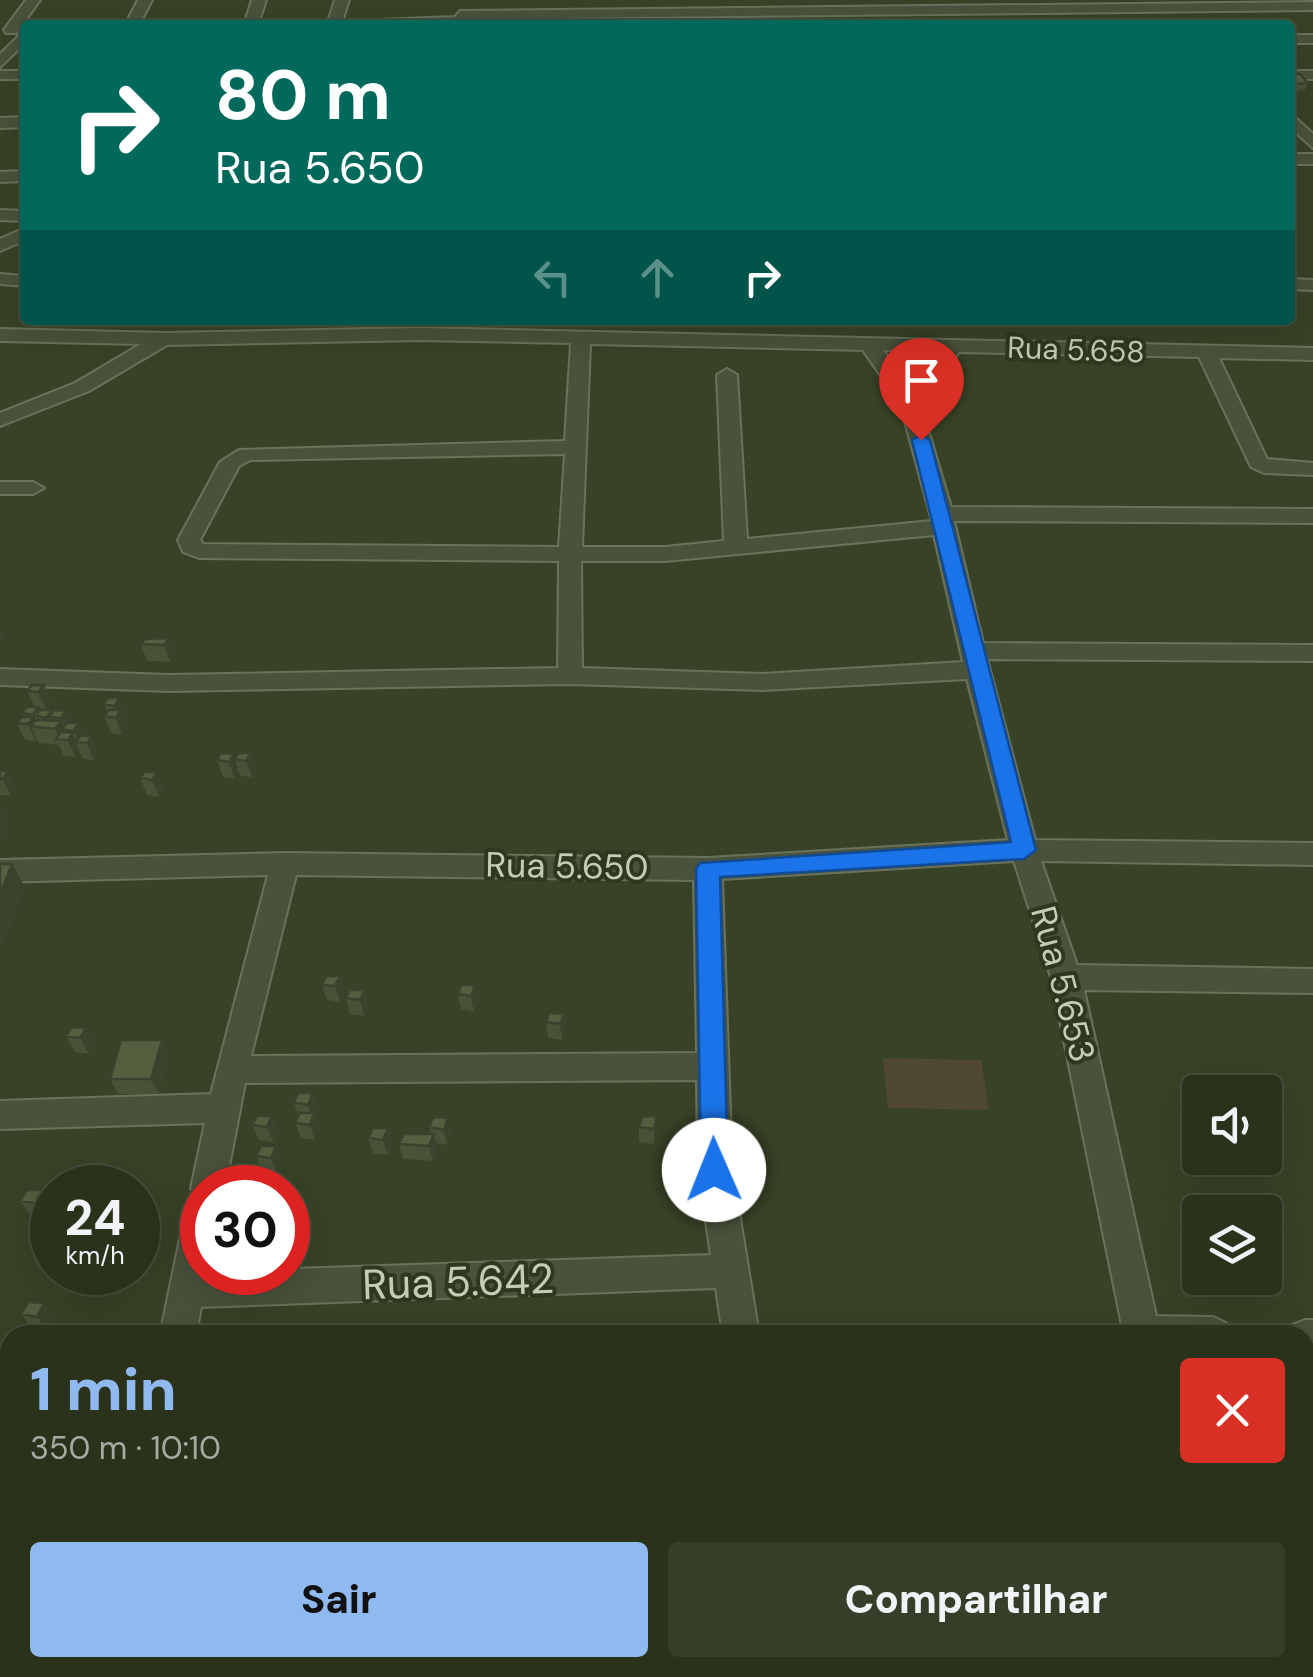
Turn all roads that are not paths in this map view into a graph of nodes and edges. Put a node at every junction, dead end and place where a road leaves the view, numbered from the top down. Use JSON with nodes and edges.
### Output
{"nodes":[{"id":1,"x":1204,"y":4,"type":"edge"},
{"id":2,"x":1313,"y":6,"type":"edge"},
{"id":3,"x":891,"y":12,"type":"edge"},
{"id":4,"x":461,"y":15,"type":"edge"},
{"id":5,"x":406,"y":20,"type":"edge"},
{"id":6,"x":15,"y":31,"type":"edge"},
{"id":7,"x":0,"y":63,"type":"edge"},
{"id":8,"x":1295,"y":122,"type":"edge"},
{"id":9,"x":1313,"y":143,"type":"edge"},
{"id":10,"x":1013,"y":326,"type":"dead end"},
{"id":11,"x":422,"y":327,"type":"edge"},
{"id":12,"x":97,"y":328,"type":"edge"},
{"id":13,"x":292,"y":328,"type":"edge"},
{"id":14,"x":0,"y":334,"type":"edge"},
{"id":15,"x":581,"y":338,"type":"junction"},
{"id":16,"x":164,"y":339,"type":"junction"},
{"id":17,"x":867,"y":341,"type":"junction"},
{"id":18,"x":954,"y":346,"type":"junction"},
{"id":19,"x":1020,"y":348,"type":"junction"},
{"id":20,"x":1207,"y":353,"type":"junction"},
{"id":21,"x":1313,"y":354,"type":"edge"},
{"id":22,"x":727,"y":375,"type":"dead end"},
{"id":23,"x":910,"y":403,"type":"junction"},
{"id":24,"x":0,"y":420,"type":"edge"},
{"id":25,"x":576,"y":447,"type":"junction"},
{"id":26,"x":1313,"y":469,"type":"edge"},
{"id":27,"x":0,"y":488,"type":"edge"},
{"id":28,"x":33,"y":488,"type":"dead end"},
{"id":29,"x":1313,"y":516,"type":"edge"},
{"id":30,"x":943,"y":521,"type":"junction"},
{"id":31,"x":736,"y":548,"type":"junction"},
{"id":32,"x":570,"y":552,"type":"junction"},
{"id":33,"x":1313,"y":653,"type":"edge"},
{"id":34,"x":976,"y":661,"type":"junction"},
{"id":35,"x":0,"y":676,"type":"edge"},
{"id":36,"x":570,"y":676,"type":"junction"},
{"id":37,"x":1024,"y":850,"type":"junction"},
{"id":38,"x":1313,"y":854,"type":"edge"},
{"id":39,"x":285,"y":864,"type":"junction"},
{"id":40,"x":708,"y":869,"type":"junction"},
{"id":41,"x":0,"y":870,"type":"edge"},
{"id":42,"x":1066,"y":976,"type":"junction"},
{"id":43,"x":1313,"y":981,"type":"edge"},
{"id":44,"x":713,"y":1066,"type":"junction"},
{"id":45,"x":232,"y":1070,"type":"junction"},
{"id":46,"x":224,"y":1108,"type":"junction"},
{"id":47,"x":0,"y":1115,"type":"edge"},
{"id":48,"x":213,"y":1165,"type":"edge"},
{"id":49,"x":730,"y":1271,"type":"junction"},
{"id":50,"x":310,"y":1286,"type":"edge"},
{"id":51,"x":186,"y":1295,"type":"edge"},
{"id":52,"x":180,"y":1325,"type":"edge"},
{"id":53,"x":739,"y":1325,"type":"edge"},
{"id":54,"x":1140,"y":1325,"type":"edge"}],
"edges":[{"from":1,"to":2,"type":"street"},
{"from":1,"to":3,"type":"street"},
{"from":3,"to":4,"type":"street"},
{"from":4,"to":5,"type":"street"},
{"from":6,"to":7,"type":"street"},
{"from":8,"to":9,"type":"street"},
{"from":10,"to":19,"type":"street"},
{"from":11,"to":13,"type":"street","name":"Rua 5.658"},
{"from":11,"to":15,"type":"street","name":"Rua 5.658"},
{"from":12,"to":14,"type":"street","name":"Rua 5.658"},
{"from":12,"to":16,"type":"street","name":"Rua 5.658"},
{"from":13,"to":16,"type":"street","name":"Rua 5.658"},
{"from":15,"to":17,"type":"street","name":"Rua 5.658"},
{"from":15,"to":25,"type":"street"},
{"from":16,"to":24,"type":"street"},
{"from":17,"to":18,"type":"street","name":"Rua 5.658"},
{"from":17,"to":23,"type":"street","name":"Rua 5.653"},
{"from":18,"to":19,"type":"street","name":"Rua 5.658"},
{"from":18,"to":23,"type":"street"},
{"from":19,"to":20,"type":"street","name":"Rua 5.658"},
{"from":20,"to":21,"type":"street","name":"Rua 5.658"},
{"from":20,"to":26,"type":"street"},
{"from":22,"to":31,"type":"street"},
{"from":23,"to":30,"type":"street","name":"Rua 5.653"},
{"from":25,"to":32,"type":"street"},
{"from":25,"to":32,"type":"street"},
{"from":27,"to":28,"type":"street"},
{"from":29,"to":30,"type":"street"},
{"from":30,"to":31,"type":"street"},
{"from":30,"to":34,"type":"street","name":"Rua 5.653"},
{"from":31,"to":32,"type":"street"},
{"from":32,"to":36,"type":"street"},
{"from":33,"to":34,"type":"street"},
{"from":34,"to":36,"type":"street"},
{"from":34,"to":37,"type":"street","name":"Rua 5.653"},
{"from":35,"to":36,"type":"street"},
{"from":37,"to":38,"type":"street","name":"Rua 5.650"},
{"from":37,"to":40,"type":"street","name":"Rua 5.650"},
{"from":37,"to":42,"type":"street","name":"Rua 5.653"},
{"from":39,"to":40,"type":"street","name":"Rua 5.650"},
{"from":39,"to":41,"type":"street","name":"Rua 5.650"},
{"from":39,"to":45,"type":"street"},
{"from":40,"to":44,"type":"street"},
{"from":42,"to":43,"type":"street"},
{"from":42,"to":54,"type":"street","name":"Rua 5.653"},
{"from":44,"to":45,"type":"street"},
{"from":44,"to":49,"type":"street"},
{"from":45,"to":46,"type":"street"},
{"from":46,"to":47,"type":"street"},
{"from":46,"to":48,"type":"street"},
{"from":49,"to":50,"type":"street","name":"Rua 5.642"},
{"from":49,"to":53,"type":"street"},
{"from":51,"to":52,"type":"street"}]}
